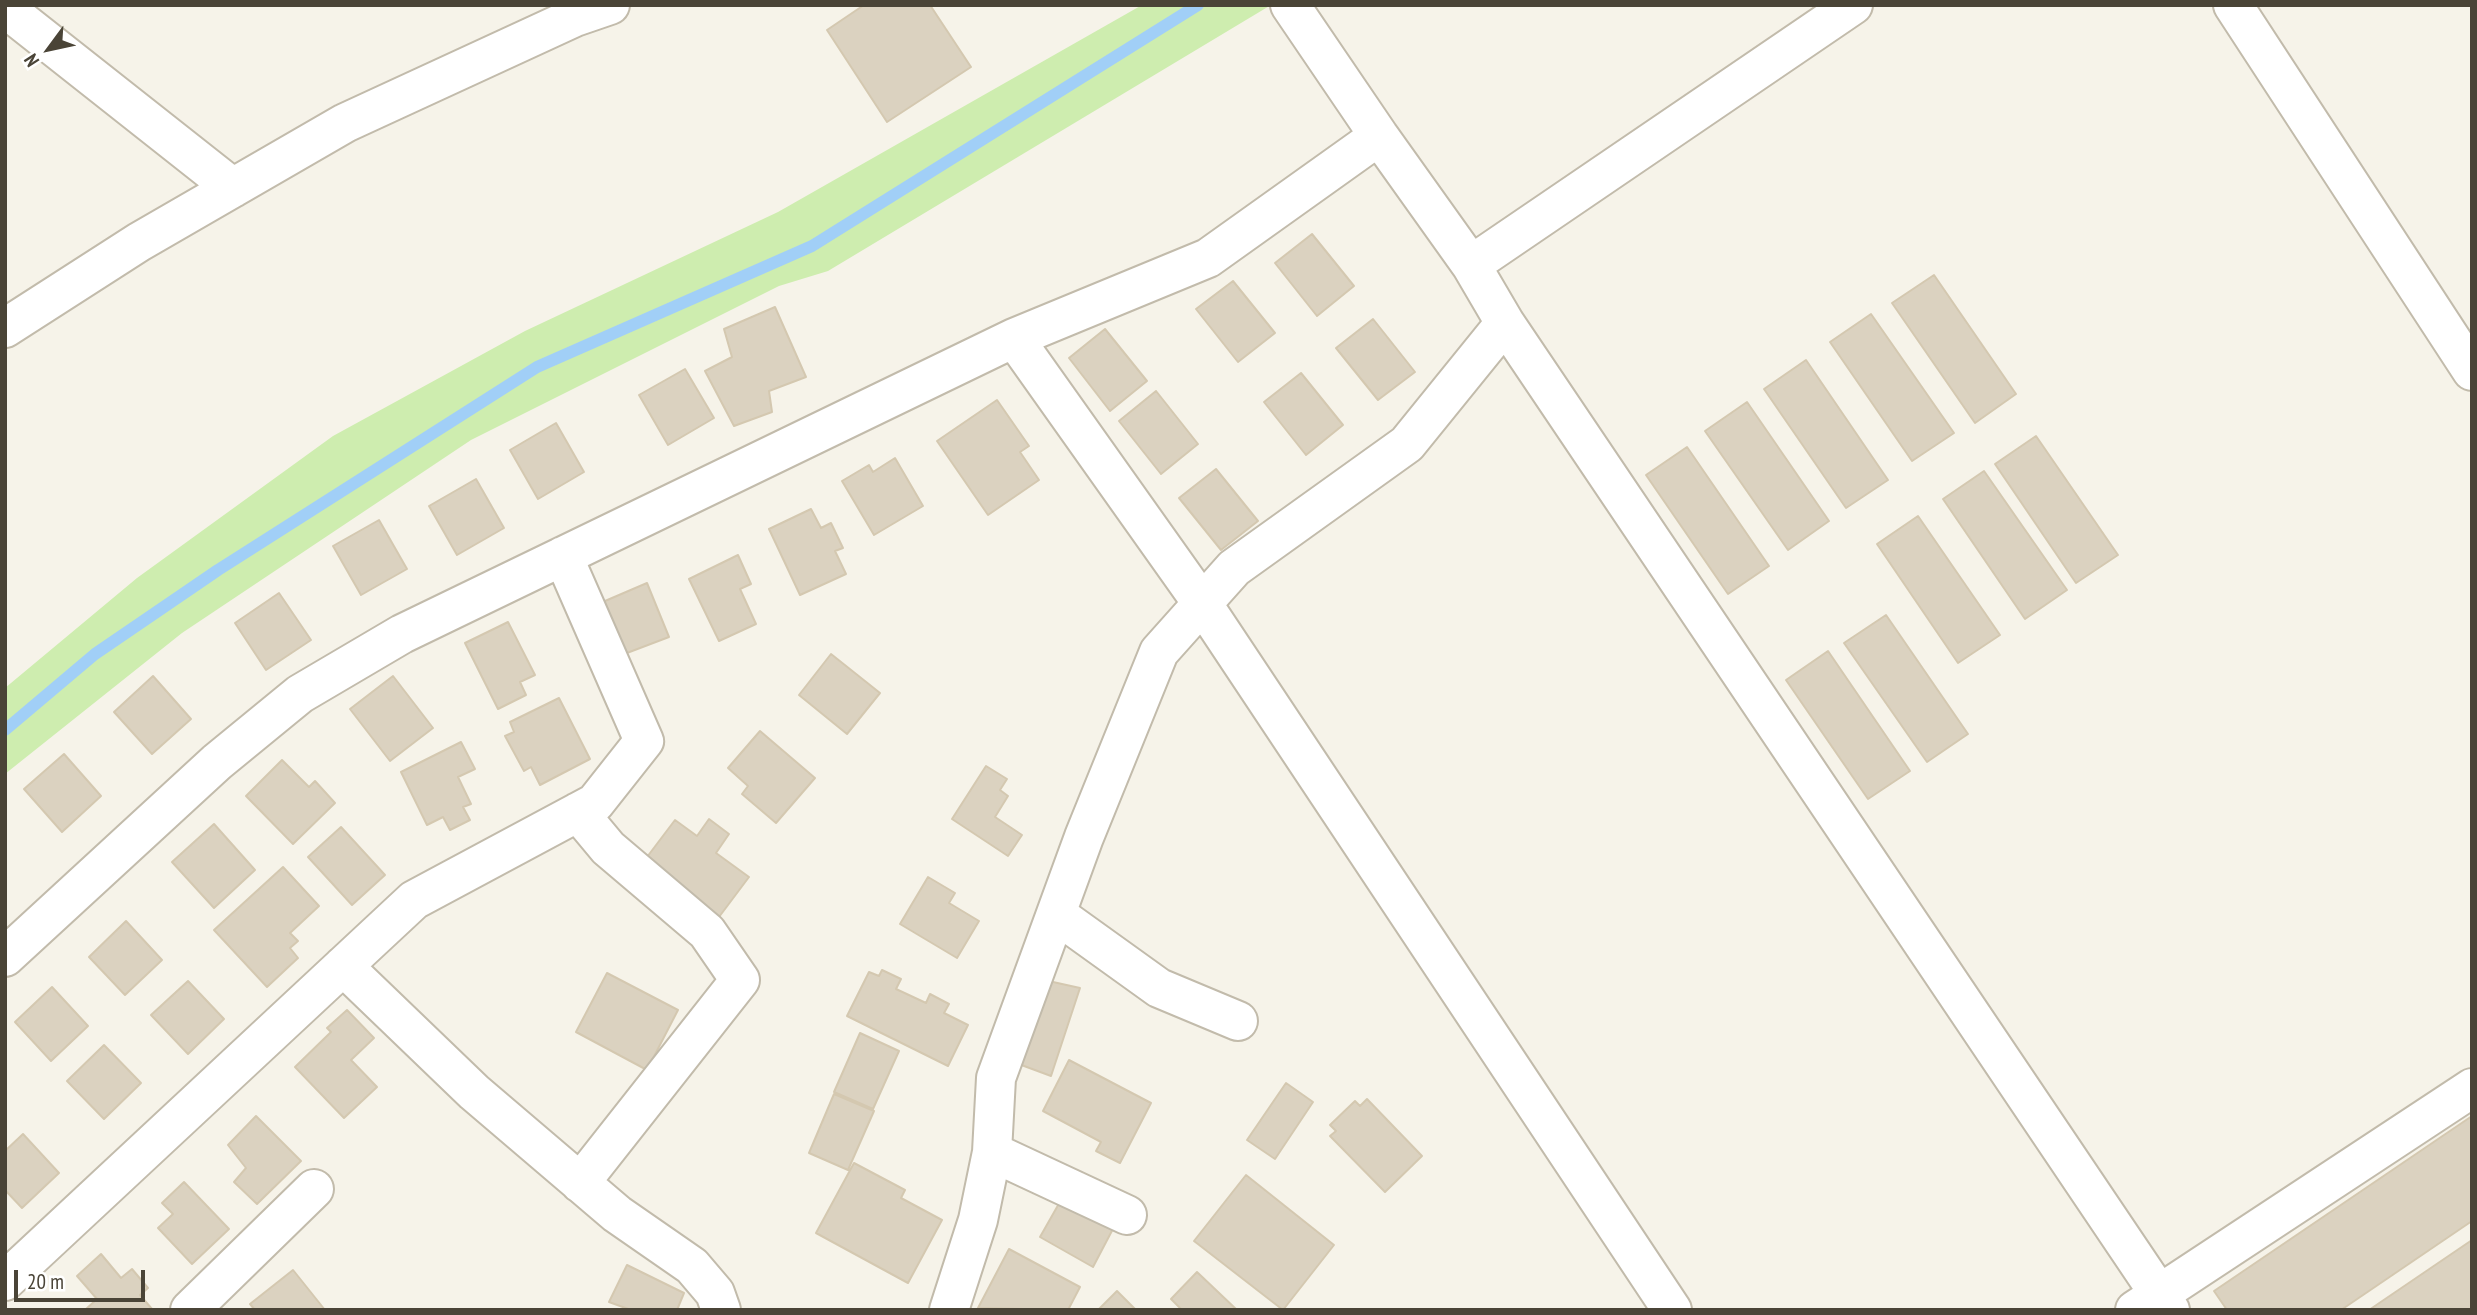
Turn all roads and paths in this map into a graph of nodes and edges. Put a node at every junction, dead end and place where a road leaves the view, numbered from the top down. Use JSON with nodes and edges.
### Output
{"nodes":[{"id":1,"x":610,"y":5,"type":"edge"},
{"id":2,"x":1290,"y":5,"type":"edge"},
{"id":3,"x":1853,"y":5,"type":"edge"},
{"id":4,"x":2233,"y":5,"type":"edge"},
{"id":5,"x":5,"y":8,"type":"edge"},
{"id":6,"x":1378,"y":136,"type":"junction"},
{"id":7,"x":233,"y":188,"type":"junction"},
{"id":8,"x":1471,"y":265,"type":"junction"},
{"id":9,"x":1505,"y":323,"type":"junction"},
{"id":10,"x":5,"y":328,"type":"edge"},
{"id":11,"x":1014,"y":338,"type":"junction"},
{"id":12,"x":2472,"y":371,"type":"edge"},
{"id":13,"x":563,"y":556,"type":"junction"},
{"id":14,"x":1202,"y":603,"type":"junction"},
{"id":15,"x":578,"y":812,"type":"junction"},
{"id":16,"x":1056,"y":914,"type":"junction"},
{"id":17,"x":5,"y":957,"type":"edge"},
{"id":18,"x":343,"y":965,"type":"junction"},
{"id":19,"x":1238,"y":1021,"type":"dead end"},
{"id":20,"x":2472,"y":1088,"type":"edge"},
{"id":21,"x":992,"y":1152,"type":"junction"},
{"id":22,"x":580,"y":1183,"type":"junction"},
{"id":23,"x":314,"y":1189,"type":"dead end"},
{"id":24,"x":1127,"y":1215,"type":"dead end"},
{"id":25,"x":5,"y":1280,"type":"edge"},
{"id":26,"x":2155,"y":1304,"type":"edge"},
{"id":27,"x":190,"y":1310,"type":"edge"},
{"id":28,"x":721,"y":1310,"type":"edge"},
{"id":29,"x":949,"y":1310,"type":"edge"},
{"id":30,"x":1672,"y":1310,"type":"edge"}],
"edges":[{"from":1,"to":7,"type":"street"},
{"from":2,"to":6,"type":"street"},
{"from":3,"to":8,"type":"street"},
{"from":4,"to":12,"type":"street"},
{"from":5,"to":7,"type":"street"},
{"from":6,"to":8,"type":"street"},
{"from":6,"to":11,"type":"street"},
{"from":7,"to":10,"type":"street"},
{"from":8,"to":9,"type":"street"},
{"from":9,"to":14,"type":"street"},
{"from":9,"to":26,"type":"street"},
{"from":11,"to":13,"type":"street"},
{"from":11,"to":14,"type":"street"},
{"from":13,"to":15,"type":"street"},
{"from":13,"to":17,"type":"street"},
{"from":14,"to":16,"type":"street"},
{"from":14,"to":30,"type":"street"},
{"from":15,"to":18,"type":"street"},
{"from":15,"to":22,"type":"street"},
{"from":16,"to":19,"type":"street"},
{"from":16,"to":21,"type":"street"},
{"from":18,"to":22,"type":"street"},
{"from":18,"to":25,"type":"street"},
{"from":20,"to":26,"type":"street"},
{"from":21,"to":24,"type":"street"},
{"from":21,"to":29,"type":"street"},
{"from":22,"to":28,"type":"street"},
{"from":23,"to":27,"type":"street"}]}
